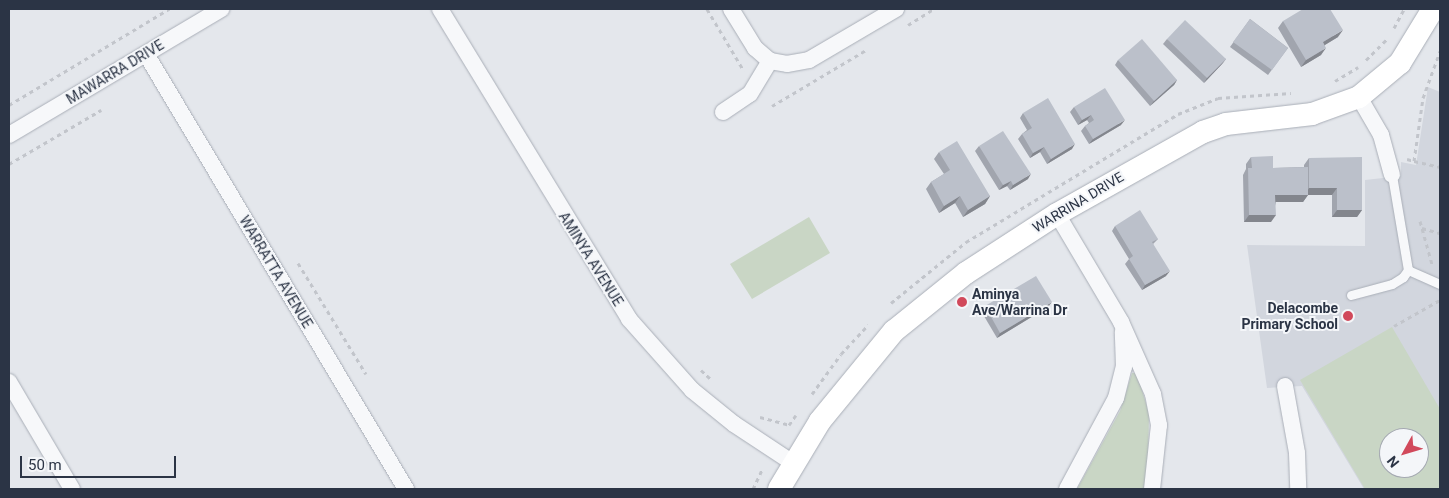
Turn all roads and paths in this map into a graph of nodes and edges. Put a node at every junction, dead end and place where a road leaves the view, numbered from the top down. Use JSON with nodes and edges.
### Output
{"nodes":[{"id":1,"x":170,"y":9,"type":"edge"},
{"id":2,"x":221,"y":9,"type":"edge"},
{"id":3,"x":440,"y":9,"type":"edge"},
{"id":4,"x":707,"y":9,"type":"edge"},
{"id":5,"x":731,"y":9,"type":"edge"},
{"id":6,"x":896,"y":9,"type":"edge"},
{"id":7,"x":1404,"y":9,"type":"edge"},
{"id":8,"x":1433,"y":9,"type":"edge"},
{"id":9,"x":1440,"y":51,"type":"edge"},
{"id":10,"x":146,"y":54,"type":"junction"},
{"id":11,"x":770,"y":61,"type":"junction"},
{"id":12,"x":758,"y":82,"type":"junction"},
{"id":13,"x":1331,"y":83,"type":"dead end"},
{"id":14,"x":1359,"y":97,"type":"junction"},
{"id":15,"x":9,"y":104,"type":"edge"},
{"id":16,"x":101,"y":110,"type":"dead end"},
{"id":17,"x":723,"y":112,"type":"dead end"},
{"id":18,"x":9,"y":135,"type":"edge"},
{"id":19,"x":1389,"y":156,"type":"junction"},
{"id":20,"x":1414,"y":161,"type":"junction"},
{"id":21,"x":9,"y":164,"type":"edge"},
{"id":22,"x":1440,"y":167,"type":"edge"},
{"id":23,"x":1392,"y":175,"type":"joint"},
{"id":24,"x":1057,"y":214,"type":"junction"},
{"id":25,"x":1420,"y":221,"type":"dead end"},
{"id":26,"x":1422,"y":228,"type":"junction"},
{"id":27,"x":1440,"y":233,"type":"edge"},
{"id":28,"x":298,"y":263,"type":"dead end"},
{"id":29,"x":1408,"y":270,"type":"junction"},
{"id":30,"x":1436,"y":270,"type":"dead end"},
{"id":31,"x":1440,"y":284,"type":"edge"},
{"id":32,"x":1351,"y":295,"type":"dead end"},
{"id":33,"x":1440,"y":300,"type":"edge"},
{"id":34,"x":1121,"y":322,"type":"junction"},
{"id":35,"x":1394,"y":326,"type":"dead end"},
{"id":36,"x":700,"y":368,"type":"dead end"},
{"id":37,"x":366,"y":374,"type":"dead end"},
{"id":38,"x":9,"y":382,"type":"edge"},
{"id":39,"x":1285,"y":386,"type":"dead end"},
{"id":40,"x":720,"y":388,"type":"dead end"},
{"id":41,"x":753,"y":414,"type":"dead end"},
{"id":42,"x":789,"y":425,"type":"dead end"},
{"id":43,"x":793,"y":463,"type":"junction"},
{"id":44,"x":72,"y":489,"type":"edge"},
{"id":45,"x":406,"y":489,"type":"edge"},
{"id":46,"x":779,"y":489,"type":"edge"},
{"id":47,"x":1067,"y":489,"type":"edge"},
{"id":48,"x":1152,"y":489,"type":"edge"},
{"id":49,"x":1298,"y":489,"type":"edge"}],
"edges":[{"from":1,"to":15,"type":"path"},
{"from":2,"to":10,"type":"street","name":"MAWARRA DRIVE"},
{"from":3,"to":43,"type":"street","name":"AMINYA AVENUE"},
{"from":4,"to":12,"type":"path"},
{"from":5,"to":11,"type":"street"},
{"from":6,"to":11,"type":"street"},
{"from":7,"to":13,"type":"path"},
{"from":8,"to":14,"type":"street","name":"WARRINA DRIVE"},
{"from":9,"to":20,"type":"path"},
{"from":10,"to":18,"type":"street","name":"MAWARRA DRIVE"},
{"from":10,"to":45,"type":"street","name":"WARRATTA AVENUE"},
{"from":11,"to":12,"type":"street"},
{"from":12,"to":17,"type":"street"},
{"from":14,"to":19,"type":"street"},
{"from":14,"to":24,"type":"street","name":"WARRINA DRIVE"},
{"from":16,"to":21,"type":"path"},
{"from":19,"to":20,"type":"path"},
{"from":19,"to":23,"type":"street"},
{"from":20,"to":22,"type":"path"},
{"from":23,"to":29,"type":"lane"},
{"from":24,"to":34,"type":"street"},
{"from":24,"to":43,"type":"street","name":"WARRINA DRIVE"},
{"from":25,"to":26,"type":"path"},
{"from":26,"to":27,"type":"path"},
{"from":26,"to":30,"type":"path"},
{"from":28,"to":37,"type":"path"},
{"from":29,"to":31,"type":"lane"},
{"from":29,"to":32,"type":"lane"},
{"from":33,"to":35,"type":"path"},
{"from":34,"to":47,"type":"street"},
{"from":34,"to":48,"type":"street"},
{"from":36,"to":40,"type":"path"},
{"from":38,"to":44,"type":"street"},
{"from":39,"to":49,"type":"street"},
{"from":41,"to":42,"type":"path"},
{"from":43,"to":46,"type":"street","name":"WARRINA DRIVE"}]}
